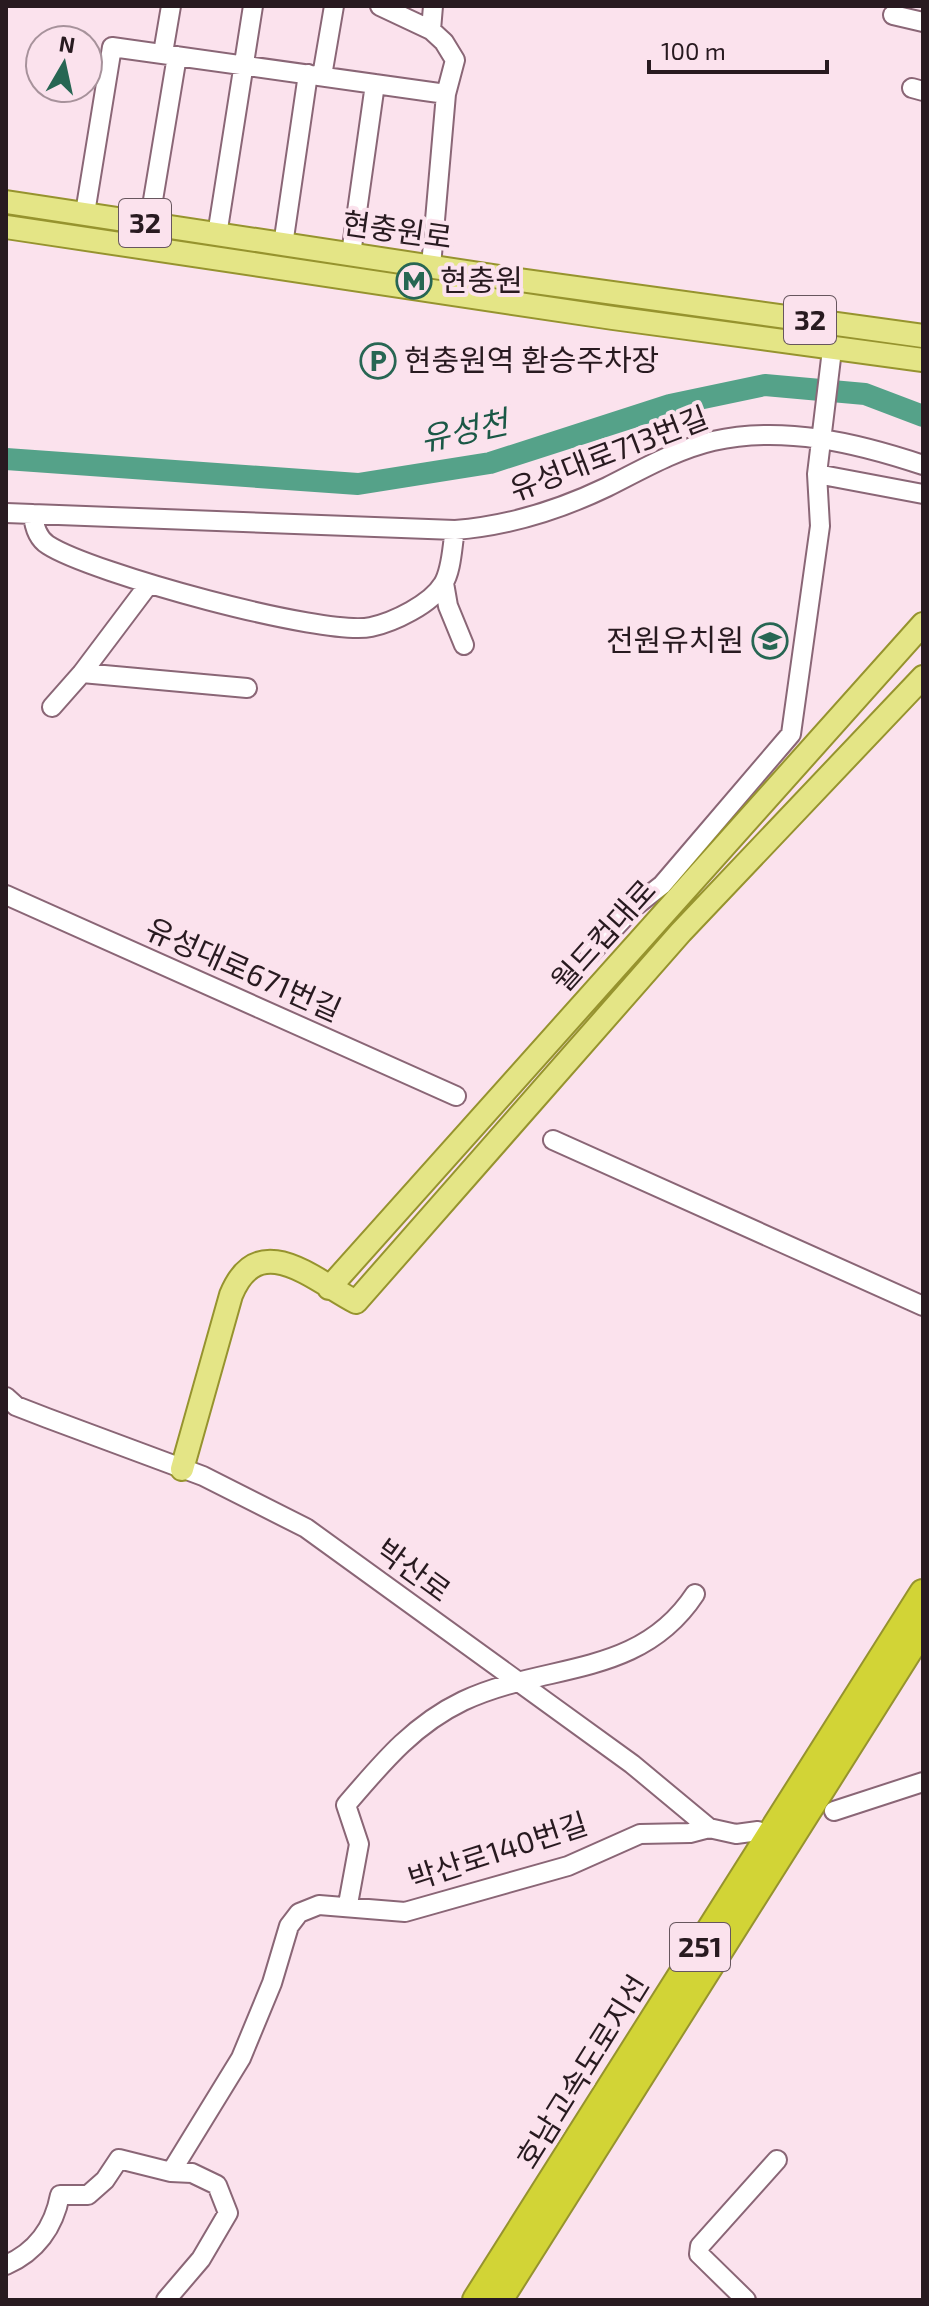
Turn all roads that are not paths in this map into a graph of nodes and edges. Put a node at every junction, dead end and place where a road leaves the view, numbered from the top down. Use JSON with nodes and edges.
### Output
{"nodes":[{"id":1,"x":171,"y":6,"type":"edge"},
{"id":2,"x":253,"y":6,"type":"edge"},
{"id":3,"x":334,"y":6,"type":"edge"},
{"id":4,"x":380,"y":6,"type":"edge"},
{"id":5,"x":433,"y":6,"type":"edge"},
{"id":6,"x":893,"y":15,"type":"dead end"},
{"id":7,"x":923,"y":22,"type":"edge"},
{"id":8,"x":431,"y":30,"type":"junction"},
{"id":9,"x":170,"y":55,"type":"junction"},
{"id":10,"x":242,"y":65,"type":"junction"},
{"id":11,"x":315,"y":75,"type":"junction"},
{"id":12,"x":375,"y":84,"type":"junction"},
{"id":13,"x":446,"y":94,"type":"junction"},
{"id":14,"x":6,"y":202,"type":"edge"},
{"id":15,"x":85,"y":213,"type":"junction"},
{"id":16,"x":153,"y":224,"type":"junction"},
{"id":17,"x":6,"y":227,"type":"edge"},
{"id":18,"x":217,"y":235,"type":"junction"},
{"id":19,"x":283,"y":245,"type":"junction"},
{"id":20,"x":351,"y":254,"type":"junction"},
{"id":21,"x":431,"y":266,"type":"junction"},
{"id":22,"x":698,"y":304,"type":"junction"},
{"id":23,"x":613,"y":318,"type":"junction"},
{"id":24,"x":923,"y":336,"type":"edge"},
{"id":25,"x":831,"y":359,"type":"junction"},
{"id":26,"x":923,"y":360,"type":"edge"},
{"id":27,"x":820,"y":436,"type":"junction"},
{"id":28,"x":923,"y":465,"type":"edge"},
{"id":29,"x":817,"y":474,"type":"junction"},
{"id":30,"x":923,"y":494,"type":"edge"},
{"id":31,"x":6,"y":513,"type":"edge"},
{"id":32,"x":33,"y":514,"type":"junction"},
{"id":33,"x":455,"y":530,"type":"junction"},
{"id":34,"x":444,"y":583,"type":"junction"},
{"id":35,"x":149,"y":584,"type":"junction"},
{"id":36,"x":923,"y":624,"type":"edge"},
{"id":37,"x":464,"y":645,"type":"dead end"},
{"id":38,"x":82,"y":673,"type":"junction"},
{"id":39,"x":923,"y":677,"type":"edge"},
{"id":40,"x":247,"y":688,"type":"dead end"},
{"id":41,"x":52,"y":707,"type":"dead end"},
{"id":42,"x":6,"y":895,"type":"edge"},
{"id":43,"x":590,"y":954,"type":"dead end"},
{"id":44,"x":456,"y":1096,"type":"dead end"},
{"id":45,"x":553,"y":1140,"type":"dead end"},
{"id":46,"x":329,"y":1288,"type":"junction"},
{"id":47,"x":923,"y":1306,"type":"edge"},
{"id":48,"x":6,"y":1397,"type":"edge"},
{"id":49,"x":182,"y":1469,"type":"junction"},
{"id":50,"x":923,"y":1593,"type":"edge"},
{"id":51,"x":695,"y":1594,"type":"dead end"},
{"id":52,"x":923,"y":1628,"type":"edge"},
{"id":53,"x":520,"y":1682,"type":"junction"},
{"id":54,"x":923,"y":1782,"type":"edge"},
{"id":55,"x":834,"y":1811,"type":"dead end"},
{"id":56,"x":709,"y":1828,"type":"junction"},
{"id":57,"x":758,"y":1831,"type":"dead end"},
{"id":58,"x":348,"y":1904,"type":"junction"},
{"id":59,"x":777,"y":2160,"type":"dead end"},
{"id":60,"x":171,"y":2172,"type":"junction"},
{"id":61,"x":6,"y":2265,"type":"edge"},
{"id":62,"x":166,"y":2300,"type":"edge"},
{"id":63,"x":476,"y":2300,"type":"edge"},
{"id":64,"x":499,"y":2300,"type":"edge"},
{"id":65,"x":746,"y":2300,"type":"edge"}],
"edges":[{"from":1,"to":9,"type":"street"},
{"from":2,"to":10,"type":"street"},
{"from":3,"to":11,"type":"street"},
{"from":4,"to":8,"type":"street"},
{"from":5,"to":8,"type":"street"},
{"from":6,"to":7,"type":"street"},
{"from":8,"to":13,"type":"street"},
{"from":9,"to":10,"type":"street"},
{"from":9,"to":15,"type":"street"},
{"from":9,"to":16,"type":"street"},
{"from":10,"to":11,"type":"street"},
{"from":10,"to":18,"type":"street"},
{"from":11,"to":12,"type":"street"},
{"from":11,"to":19,"type":"street"},
{"from":12,"to":13,"type":"street"},
{"from":12,"to":20,"type":"street"},
{"from":13,"to":21,"type":"street"},
{"from":14,"to":15,"type":"main road","name":"현충원로","number":"32"},
{"from":15,"to":16,"type":"main road","name":"현충원로","number":"32"},
{"from":16,"to":18,"type":"main road","name":"현충원로","number":"32"},
{"from":17,"to":23,"type":"main road","name":"현충원로","number":"32"},
{"from":18,"to":19,"type":"main road","name":"현충원로","number":"32"},
{"from":19,"to":20,"type":"main road","name":"현충원로","number":"32"},
{"from":20,"to":21,"type":"main road","name":"현충원로","number":"32"},
{"from":21,"to":22,"type":"main road","name":"현충원로","number":"32"},
{"from":22,"to":23,"type":"main road"},
{"from":22,"to":24,"type":"main road","name":"현충원로","number":"32"},
{"from":23,"to":25,"type":"main road","name":"현충원로","number":"32"},
{"from":25,"to":26,"type":"main road","name":"현충원로","number":"32"},
{"from":25,"to":27,"type":"street"},
{"from":27,"to":28,"type":"street","name":"유성대로713번길"},
{"from":27,"to":29,"type":"street"},
{"from":27,"to":33,"type":"street","name":"유성대로713번길"},
{"from":29,"to":30,"type":"street"},
{"from":29,"to":43,"type":"street"},
{"from":31,"to":32,"type":"street","name":"유성대로713번길"},
{"from":32,"to":33,"type":"street","name":"유성대로713번길"},
{"from":32,"to":35,"type":"street"},
{"from":33,"to":34,"type":"street"},
{"from":34,"to":35,"type":"street"},
{"from":34,"to":37,"type":"street"},
{"from":35,"to":38,"type":"street"},
{"from":36,"to":46,"type":"main road","name":"월드컵대로"},
{"from":38,"to":40,"type":"street"},
{"from":38,"to":41,"type":"street"},
{"from":39,"to":46,"type":"main road","name":"월드컵대로"},
{"from":42,"to":44,"type":"street","name":"유성대로671번길"},
{"from":45,"to":47,"type":"street"},
{"from":46,"to":49,"type":"main road"},
{"from":48,"to":49,"type":"street","name":"박산로"},
{"from":49,"to":53,"type":"street","name":"박산로"},
{"from":50,"to":63,"type":"highway","name":"호남고속도로지선","number":"251"},
{"from":51,"to":53,"type":"street"},
{"from":52,"to":64,"type":"highway","name":"호남고속도로지선","number":"251"},
{"from":53,"to":56,"type":"street","name":"박산로"},
{"from":53,"to":58,"type":"street"},
{"from":54,"to":55,"type":"street"},
{"from":56,"to":57,"type":"street"},
{"from":56,"to":58,"type":"street","name":"박산로140번길"},
{"from":58,"to":60,"type":"street","name":"박산로140번길"},
{"from":59,"to":65,"type":"street"},
{"from":60,"to":61,"type":"street"},
{"from":60,"to":62,"type":"street"}]}
